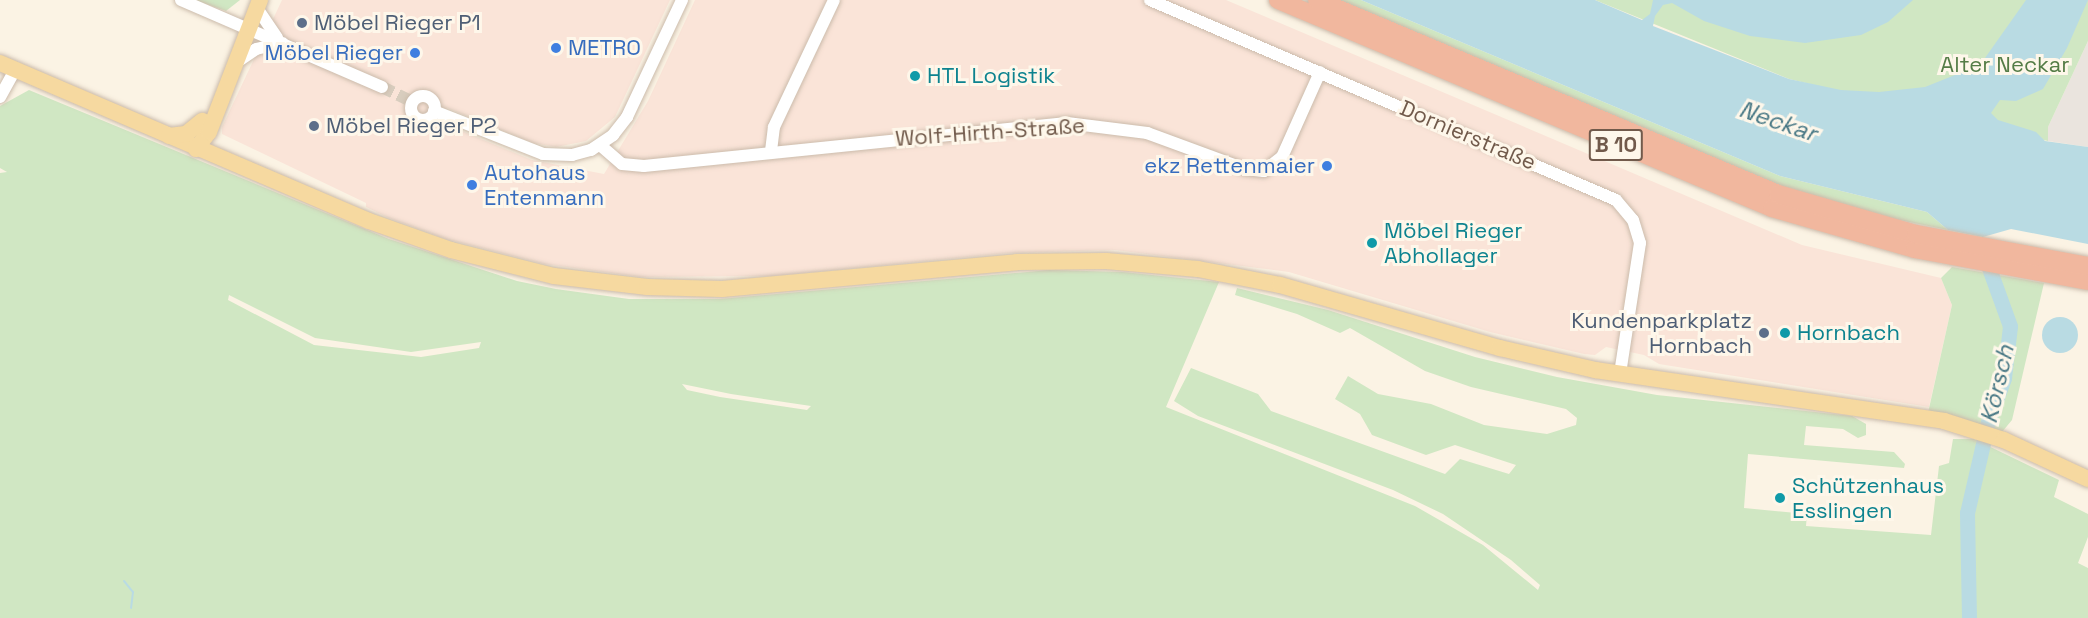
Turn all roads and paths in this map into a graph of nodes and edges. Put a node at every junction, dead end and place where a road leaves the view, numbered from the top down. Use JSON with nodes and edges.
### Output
{"nodes":[{"id":1,"x":181,"y":0,"type":"edge"},
{"id":2,"x":682,"y":0,"type":"edge"},
{"id":3,"x":834,"y":0,"type":"edge"},
{"id":4,"x":1150,"y":0,"type":"edge"},
{"id":5,"x":1278,"y":0,"type":"edge"},
{"id":6,"x":1317,"y":0,"type":"edge"},
{"id":7,"x":256,"y":3,"type":"edge"},
{"id":8,"x":244,"y":27,"type":"junction"},
{"id":9,"x":282,"y":44,"type":"junction"},
{"id":10,"x":234,"y":65,"type":"junction"},
{"id":11,"x":7,"y":66,"type":"edge"},
{"id":12,"x":1320,"y":72,"type":"junction"},
{"id":13,"x":382,"y":87,"type":"tunnel mouth"},
{"id":14,"x":0,"y":97,"type":"edge"},
{"id":15,"x":434,"y":111,"type":"dead end"},
{"id":16,"x":207,"y":122,"type":"junction"},
{"id":17,"x":168,"y":136,"type":"junction"},
{"id":18,"x":600,"y":145,"type":"junction"},
{"id":19,"x":196,"y":149,"type":"junction"},
{"id":20,"x":771,"y":151,"type":"junction"},
{"id":21,"x":235,"y":165,"type":"junction"},
{"id":22,"x":2088,"y":266,"type":"edge"},
{"id":23,"x":2088,"y":281,"type":"edge"},
{"id":24,"x":1620,"y":374,"type":"junction"},
{"id":25,"x":2088,"y":479,"type":"edge"}],
"edges":[{"from":1,"to":8,"type":"street"},
{"from":2,"to":18,"type":"street"},
{"from":3,"to":20,"type":"street"},
{"from":4,"to":12,"type":"street","name":"Dornierstraße"},
{"from":5,"to":23,"type":"highway","number":"B 10"},
{"from":6,"to":22,"type":"highway","number":"B 10"},
{"from":7,"to":8,"type":"main road"},
{"from":7,"to":9,"type":"street"},
{"from":8,"to":9,"type":"street"},
{"from":8,"to":10,"type":"main road"},
{"from":8,"to":16,"type":"main road"},
{"from":9,"to":10,"type":"street"},
{"from":9,"to":13,"type":"street"},
{"from":10,"to":16,"type":"main road"},
{"from":11,"to":14,"type":"street"},
{"from":11,"to":17,"type":"main road"},
{"from":12,"to":20,"type":"street","name":"Wolf-Hirth-Straße"},
{"from":12,"to":24,"type":"street","name":"Dornierstraße"},
{"from":15,"to":18,"type":"street"},
{"from":16,"to":17,"type":"main road"},
{"from":16,"to":19,"type":"main road"},
{"from":16,"to":21,"type":"main road"},
{"from":17,"to":19,"type":"main road"},
{"from":18,"to":20,"type":"street","name":"Wolf-Hirth-Straße"},
{"from":19,"to":21,"type":"main road"},
{"from":21,"to":24,"type":"main road"},
{"from":24,"to":25,"type":"main road"}]}
